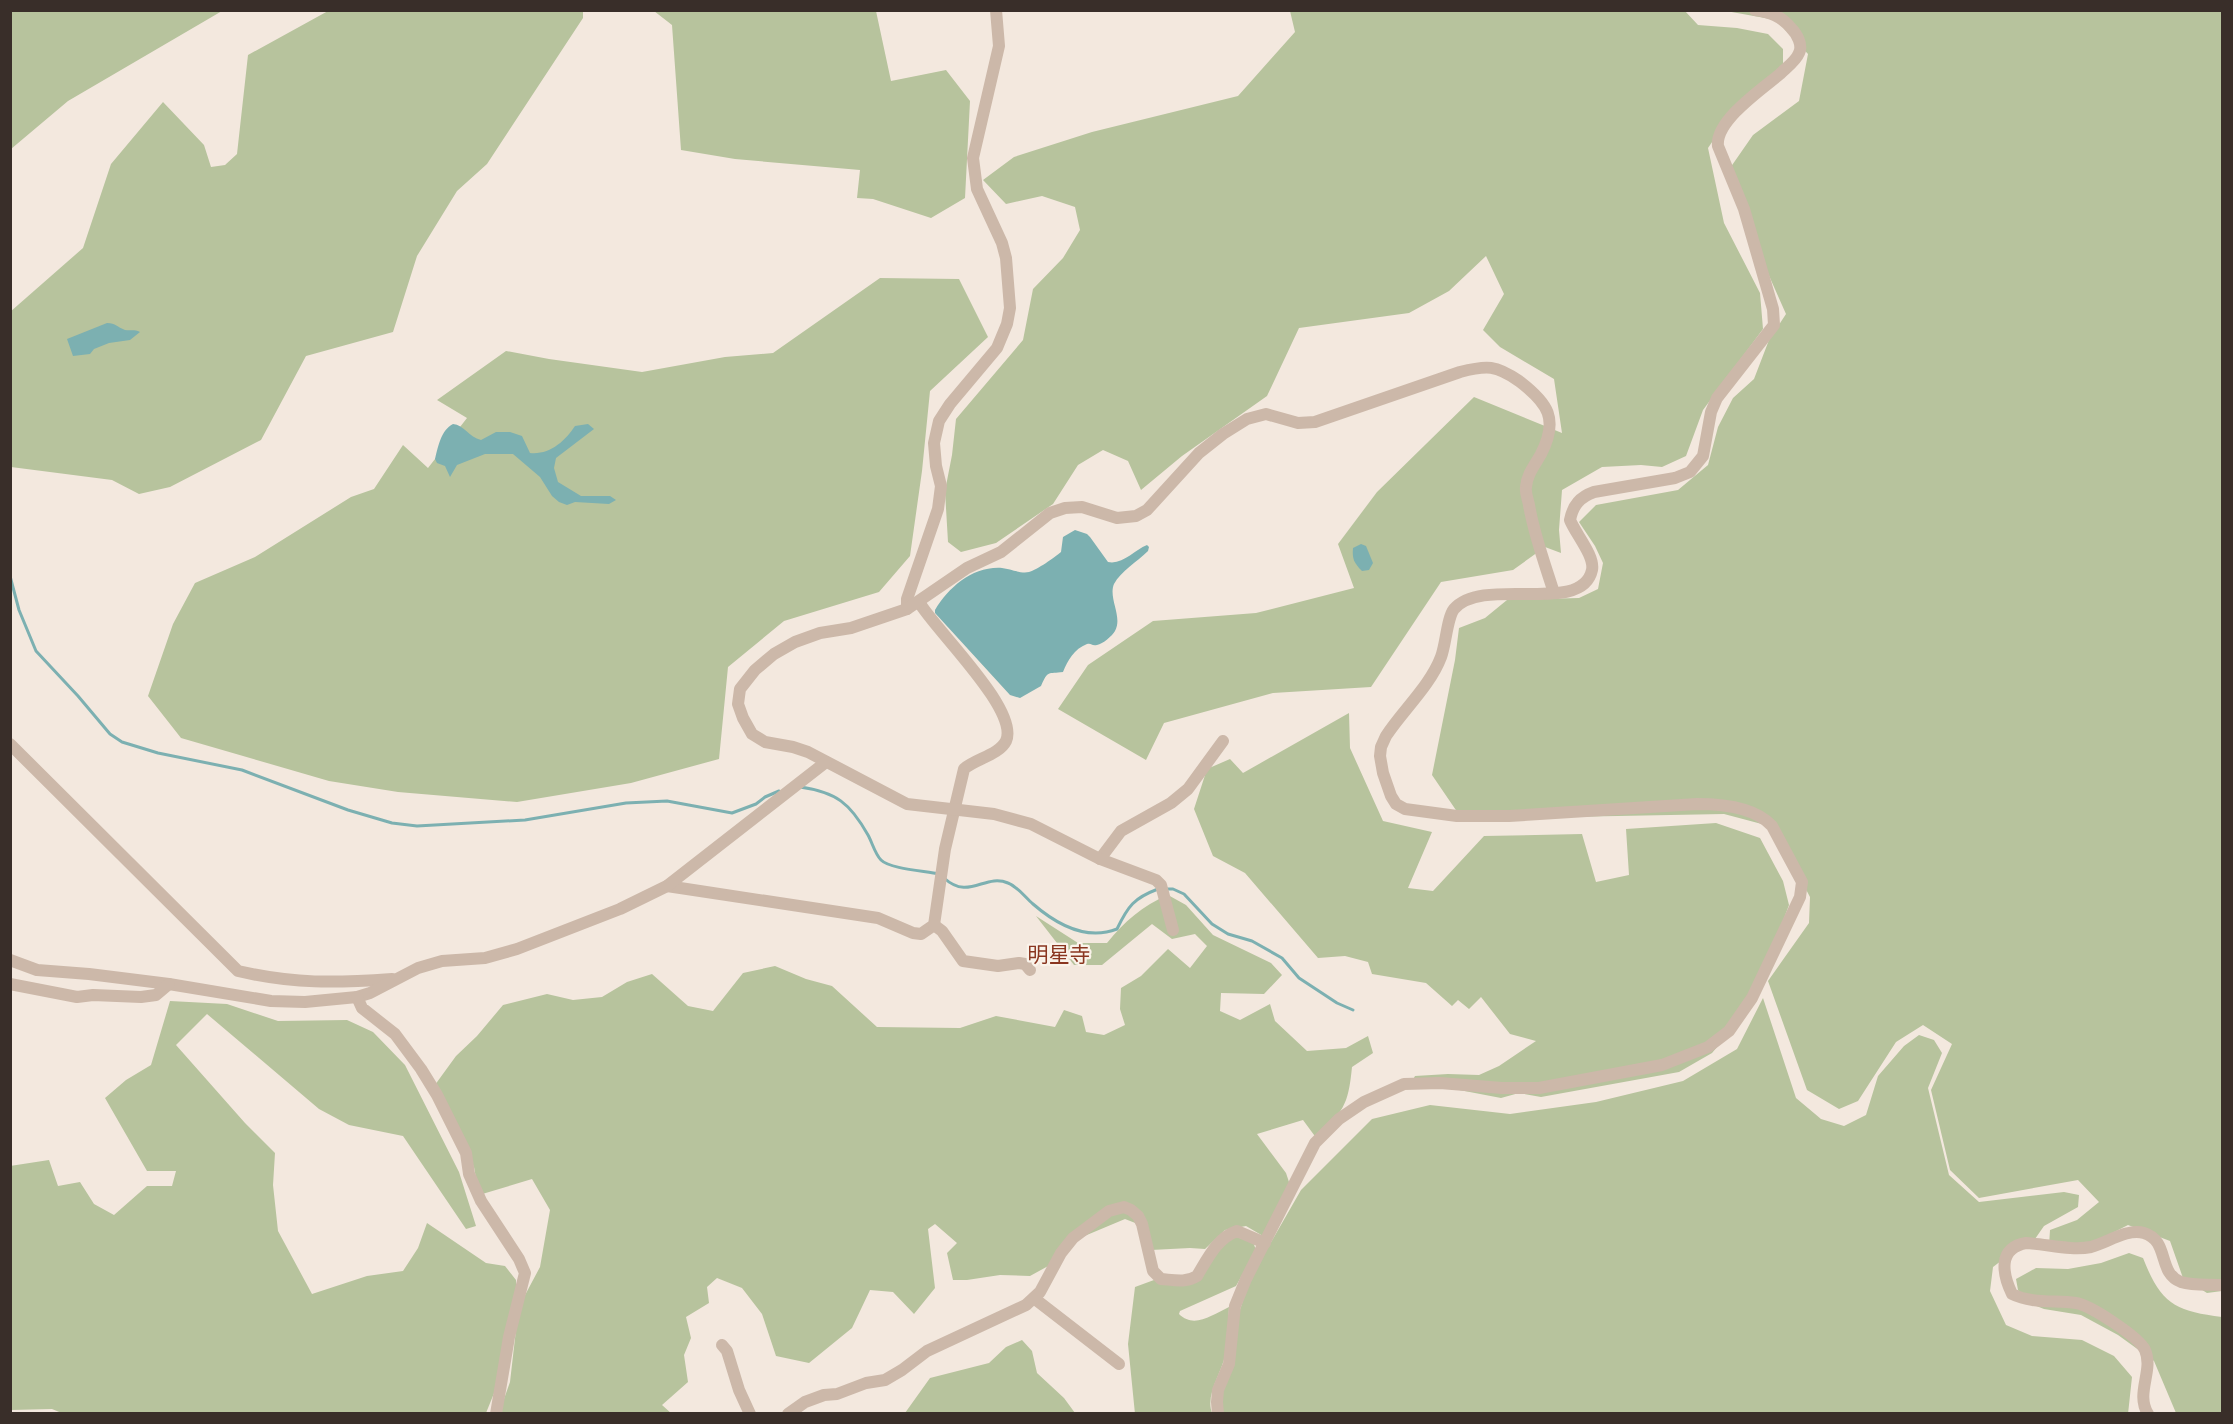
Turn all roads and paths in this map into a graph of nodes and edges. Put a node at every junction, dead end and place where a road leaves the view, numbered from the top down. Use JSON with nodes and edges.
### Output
{"nodes":[{"id":1,"x":996,"y":10,"type":"edge"},
{"id":2,"x":1755,"y":10,"type":"edge"},
{"id":3,"x":1554,"y":593,"type":"junction"},
{"id":4,"x":919,"y":602,"type":"junction"},
{"id":5,"x":907,"y":609,"type":"junction"},
{"id":6,"x":1223,"y":741,"type":"dead end"},
{"id":7,"x":10,"y":744,"type":"edge"},
{"id":8,"x":826,"y":762,"type":"junction"},
{"id":9,"x":956,"y":810,"type":"junction"},
{"id":10,"x":1100,"y":859,"type":"junction"},
{"id":11,"x":667,"y":886,"type":"junction"},
{"id":12,"x":934,"y":925,"type":"junction"},
{"id":13,"x":1173,"y":930,"type":"dead end"},
{"id":14,"x":10,"y":960,"type":"edge"},
{"id":15,"x":1030,"y":970,"type":"dead end"},
{"id":16,"x":396,"y":979,"type":"junction"},
{"id":17,"x":10,"y":984,"type":"edge"},
{"id":18,"x":169,"y":984,"type":"junction"},
{"id":19,"x":357,"y":997,"type":"junction"},
{"id":20,"x":1265,"y":1243,"type":"junction"},
{"id":21,"x":2223,"y":1285,"type":"edge"},
{"id":22,"x":1035,"y":1299,"type":"junction"},
{"id":23,"x":722,"y":1345,"type":"dead end"},
{"id":24,"x":1119,"y":1364,"type":"dead end"},
{"id":25,"x":496,"y":1413,"type":"edge"},
{"id":26,"x":750,"y":1413,"type":"edge"},
{"id":27,"x":788,"y":1413,"type":"edge"},
{"id":28,"x":1218,"y":1413,"type":"edge"},
{"id":29,"x":2148,"y":1413,"type":"edge"}],
"edges":[{"from":1,"to":5,"type":"street"},
{"from":2,"to":3,"type":"street"},
{"from":3,"to":4,"type":"street"},
{"from":3,"to":20,"type":"street"},
{"from":4,"to":5,"type":"street"},
{"from":4,"to":9,"type":"street"},
{"from":5,"to":8,"type":"street"},
{"from":6,"to":10,"type":"street"},
{"from":7,"to":16,"type":"street"},
{"from":8,"to":9,"type":"street"},
{"from":8,"to":11,"type":"street"},
{"from":9,"to":10,"type":"street"},
{"from":9,"to":12,"type":"street"},
{"from":10,"to":13,"type":"street"},
{"from":11,"to":12,"type":"street"},
{"from":11,"to":16,"type":"street"},
{"from":12,"to":15,"type":"street"},
{"from":14,"to":18,"type":"street"},
{"from":16,"to":19,"type":"street"},
{"from":17,"to":18,"type":"street"},
{"from":18,"to":19,"type":"street"},
{"from":19,"to":25,"type":"street"},
{"from":20,"to":22,"type":"street"},
{"from":20,"to":28,"type":"street"},
{"from":21,"to":29,"type":"street"},
{"from":22,"to":24,"type":"street"},
{"from":22,"to":27,"type":"street"},
{"from":23,"to":26,"type":"street"}]}
